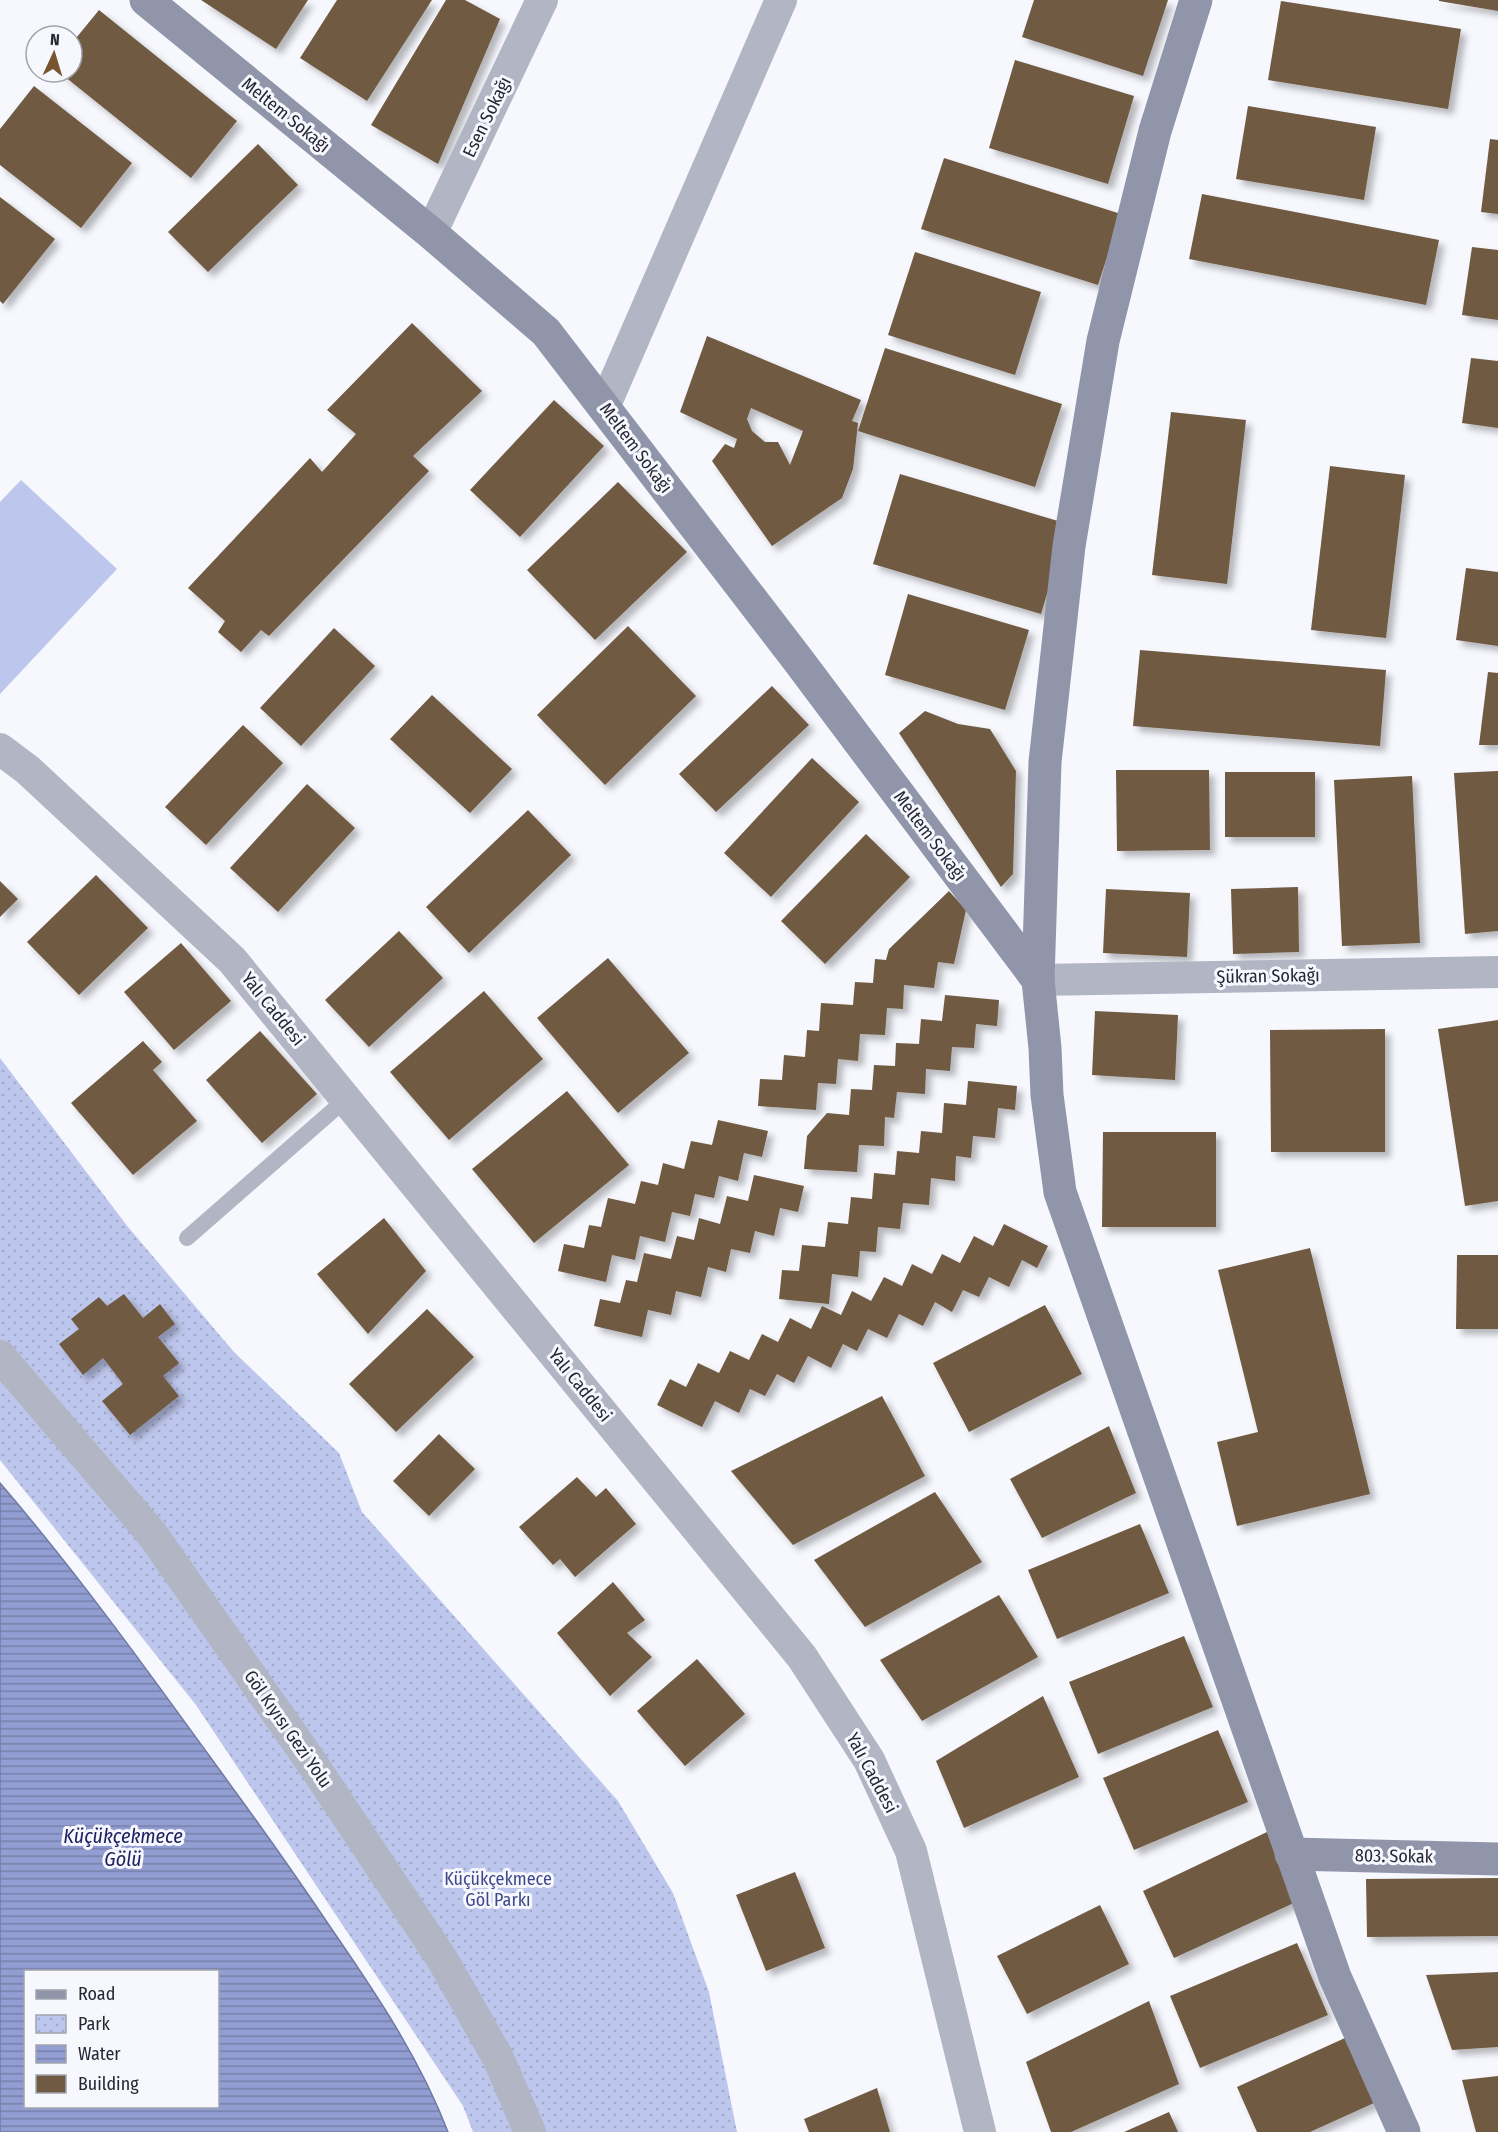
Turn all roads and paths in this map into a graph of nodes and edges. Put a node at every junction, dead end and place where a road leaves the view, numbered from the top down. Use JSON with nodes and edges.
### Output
{"nodes":[{"id":1,"x":146,"y":0,"type":"edge"},
{"id":2,"x":542,"y":0,"type":"edge"},
{"id":3,"x":781,"y":0,"type":"edge"},
{"id":4,"x":1196,"y":0,"type":"edge"},
{"id":5,"x":431,"y":233,"type":"junction"},
{"id":6,"x":604,"y":407,"type":"junction"},
{"id":7,"x":0,"y":749,"type":"edge"},
{"id":8,"x":1498,"y":972,"type":"edge"},
{"id":9,"x":1038,"y":980,"type":"junction"},
{"id":10,"x":346,"y":1099,"type":"junction"},
{"id":11,"x":187,"y":1238,"type":"dead end"},
{"id":12,"x":0,"y":1356,"type":"edge"},
{"id":13,"x":1291,"y":1854,"type":"junction"},
{"id":14,"x":1498,"y":1859,"type":"edge"},
{"id":15,"x":530,"y":2132,"type":"edge"},
{"id":16,"x":980,"y":2132,"type":"edge"},
{"id":17,"x":1404,"y":2132,"type":"edge"}],
"edges":[{"from":1,"to":5,"type":"street","name":"Meltem Sokağı"},
{"from":2,"to":5,"type":"street","name":"Esen Sokağı"},
{"from":3,"to":6,"type":"street"},
{"from":4,"to":9,"type":"street"},
{"from":5,"to":6,"type":"street","name":"Meltem Sokağı"},
{"from":6,"to":9,"type":"street","name":"Meltem Sokağı"},
{"from":7,"to":10,"type":"street","name":"Yalı Caddesi"},
{"from":8,"to":9,"type":"street","name":"Şükran Sokağı"},
{"from":9,"to":13,"type":"street"},
{"from":10,"to":11,"type":"lane"},
{"from":10,"to":16,"type":"street","name":"Yalı Caddesi"},
{"from":12,"to":15,"type":"street","name":"Göl Kıyısı Gezi Yolu"},
{"from":13,"to":14,"type":"street","name":"803. Sokak"},
{"from":13,"to":17,"type":"street"}]}
